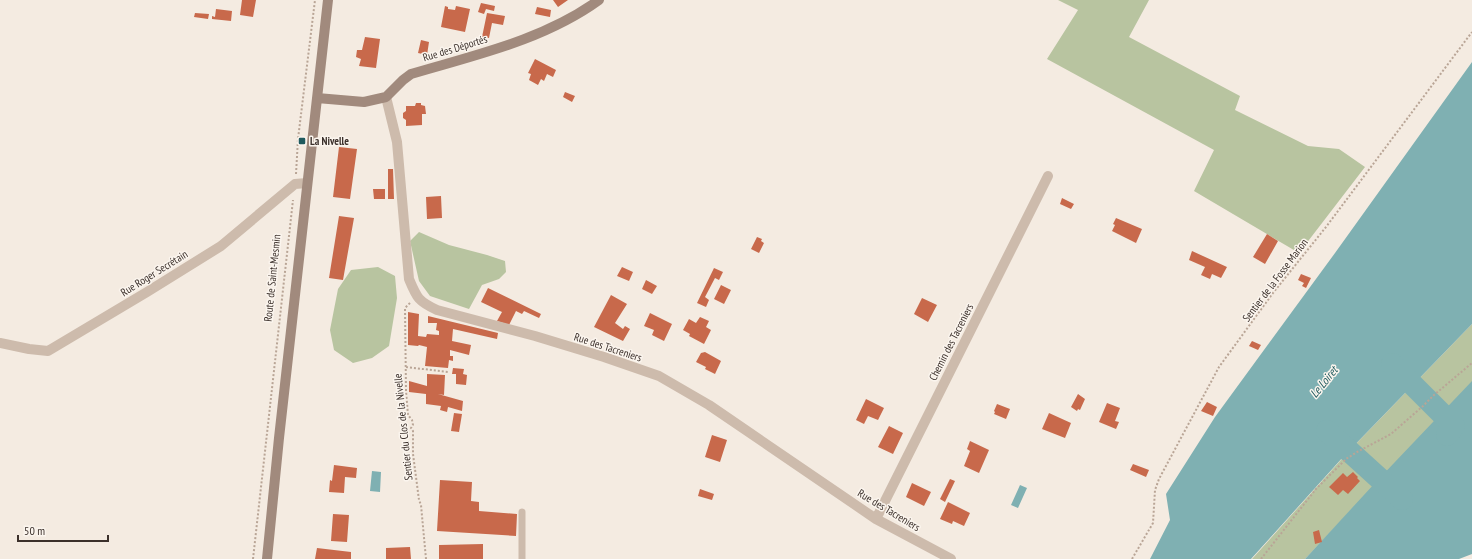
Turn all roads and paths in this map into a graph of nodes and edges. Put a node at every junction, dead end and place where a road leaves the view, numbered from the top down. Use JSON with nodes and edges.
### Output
{"nodes":[{"id":1,"x":315,"y":0,"type":"edge"},
{"id":2,"x":328,"y":0,"type":"edge"},
{"id":3,"x":598,"y":0,"type":"edge"},
{"id":4,"x":1472,"y":32,"type":"edge"},
{"id":5,"x":386,"y":97,"type":"junction"},
{"id":6,"x":317,"y":98,"type":"junction"},
{"id":7,"x":1048,"y":176,"type":"dead end"},
{"id":8,"x":307,"y":183,"type":"junction"},
{"id":9,"x":295,"y":184,"type":"junction"},
{"id":10,"x":416,"y":296,"type":"junction"},
{"id":11,"x":0,"y":344,"type":"edge"},
{"id":12,"x":1472,"y":363,"type":"edge"},
{"id":13,"x":406,"y":367,"type":"junction"},
{"id":14,"x":448,"y":372,"type":"dead end"},
{"id":15,"x":522,"y":512,"type":"dead end"},
{"id":16,"x":876,"y":519,"type":"junction"},
{"id":17,"x":253,"y":559,"type":"edge"},
{"id":18,"x":267,"y":559,"type":"edge"},
{"id":19,"x":426,"y":559,"type":"edge"},
{"id":20,"x":522,"y":559,"type":"edge"},
{"id":21,"x":951,"y":559,"type":"edge"},
{"id":22,"x":1132,"y":559,"type":"edge"},
{"id":23,"x":1261,"y":559,"type":"edge"}],
"edges":[{"from":1,"to":9,"type":"path","name":"Route de Saint-Mesmin"},
{"from":2,"to":6,"type":"main road"},
{"from":3,"to":5,"type":"main road","name":"Rue des Déportés"},
{"from":4,"to":22,"type":"path","name":"Sentier de la Fosse Marion"},
{"from":5,"to":6,"type":"main road"},
{"from":5,"to":10,"type":"street"},
{"from":6,"to":8,"type":"main road"},
{"from":7,"to":16,"type":"street","name":"Chemin des Tacreniers"},
{"from":8,"to":9,"type":"street"},
{"from":8,"to":18,"type":"main road"},
{"from":9,"to":11,"type":"street","name":"Rue Roger Secrétain"},
{"from":9,"to":17,"type":"path","name":"Route de Saint-Mesmin"},
{"from":10,"to":13,"type":"path","name":"Sentier du Clos de la Nivelle"},
{"from":10,"to":16,"type":"street","name":"Rue des Tacreniers"},
{"from":12,"to":23,"type":"path"},
{"from":13,"to":14,"type":"path"},
{"from":13,"to":19,"type":"path","name":"Sentier du Clos de la Nivelle"},
{"from":15,"to":20,"type":"lane"},
{"from":16,"to":21,"type":"street","name":"Rue des Tacreniers"}]}
